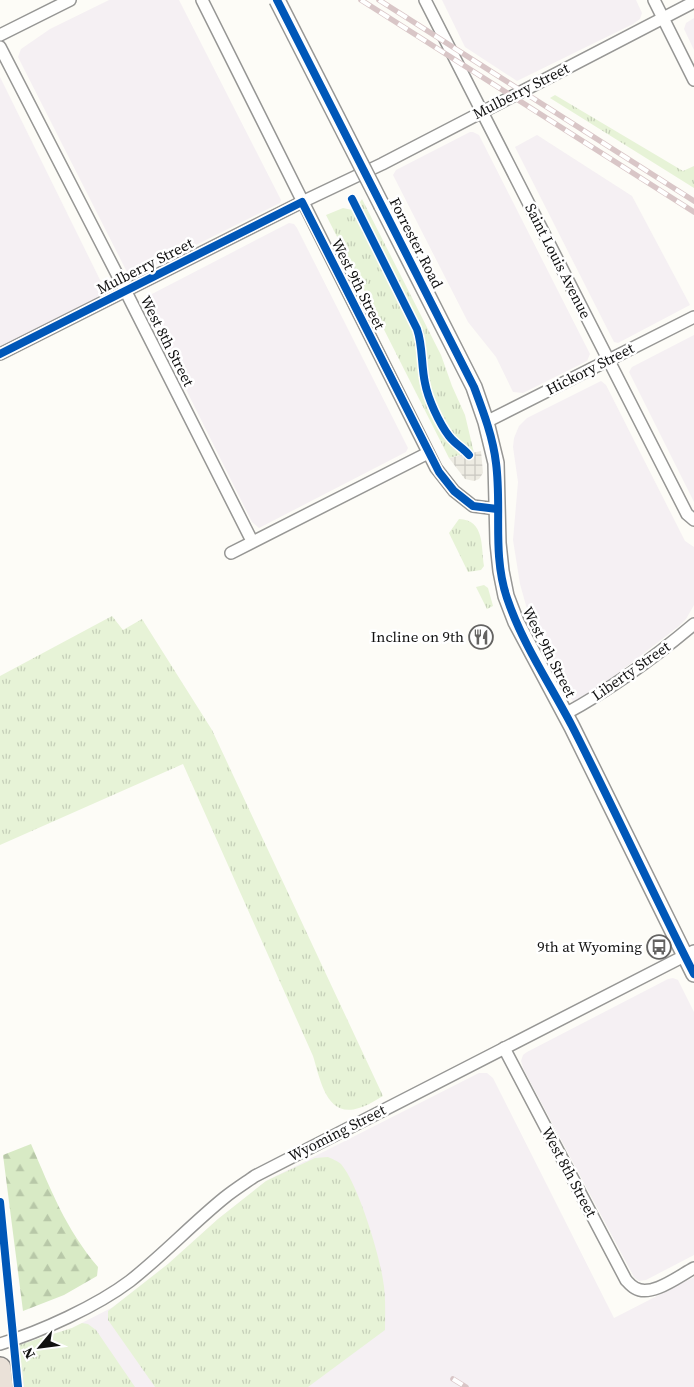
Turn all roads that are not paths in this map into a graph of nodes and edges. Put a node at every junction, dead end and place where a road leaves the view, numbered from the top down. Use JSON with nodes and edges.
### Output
{"nodes":[{"id":1,"x":70,"y":0,"type":"edge"},
{"id":2,"x":202,"y":0,"type":"edge"},
{"id":3,"x":277,"y":0,"type":"edge"},
{"id":4,"x":425,"y":0,"type":"edge"},
{"id":5,"x":654,"y":0,"type":"edge"},
{"id":6,"x":694,"y":2,"type":"edge"},
{"id":7,"x":663,"y":18,"type":"junction"},
{"id":8,"x":0,"y":35,"type":"edge"},
{"id":9,"x":0,"y":47,"type":"edge"},
{"id":10,"x":694,"y":80,"type":"edge"},
{"id":11,"x":481,"y":112,"type":"junction"},
{"id":12,"x":302,"y":202,"type":"junction"},
{"id":13,"x":126,"y":291,"type":"junction"},
{"id":14,"x":694,"y":317,"type":"edge"},
{"id":15,"x":0,"y":354,"type":"edge"},
{"id":16,"x":608,"y":360,"type":"junction"},
{"id":17,"x":486,"y":422,"type":"junction"},
{"id":18,"x":428,"y":453,"type":"junction"},
{"id":19,"x":497,"y":509,"type":"junction"},
{"id":20,"x":694,"y":520,"type":"edge"},
{"id":21,"x":252,"y":541,"type":"junction"},
{"id":22,"x":230,"y":553,"type":"dead end"},
{"id":23,"x":694,"y":624,"type":"edge"},
{"id":24,"x":565,"y":714,"type":"junction"},
{"id":25,"x":689,"y":953,"type":"edge"},
{"id":26,"x":694,"y":974,"type":"edge"},
{"id":27,"x":504,"y":1048,"type":"junction"},
{"id":28,"x":694,"y":1268,"type":"edge"},
{"id":29,"x":0,"y":1344,"type":"edge"},
{"id":30,"x":0,"y":1368,"type":"edge"},
{"id":31,"x":2,"y":1387,"type":"edge"}],
"edges":[{"from":1,"to":8,"type":"street"},
{"from":2,"to":12,"type":"street","name":"West 9th Street"},
{"from":3,"to":17,"type":"street","name":"Forrester Road","bridge":true},
{"from":4,"to":11,"type":"street","name":"Saint Louis Avenue"},
{"from":5,"to":7,"type":"street"},
{"from":6,"to":7,"type":"street","name":"Mulberry Street"},
{"from":7,"to":10,"type":"street"},
{"from":7,"to":11,"type":"street","name":"Mulberry Street"},
{"from":9,"to":13,"type":"street","name":"West 8th Street"},
{"from":11,"to":12,"type":"street","name":"Mulberry Street"},
{"from":11,"to":16,"type":"street","name":"Saint Louis Avenue"},
{"from":12,"to":13,"type":"street","name":"Mulberry Street"},
{"from":12,"to":18,"type":"street","name":"West 9th Street"},
{"from":13,"to":15,"type":"street","name":"Mulberry Street"},
{"from":13,"to":21,"type":"street","name":"West 8th Street"},
{"from":14,"to":16,"type":"street","name":"Hickory Street"},
{"from":16,"to":17,"type":"street","name":"Hickory Street"},
{"from":16,"to":20,"type":"street","name":"Saint Louis Avenue"},
{"from":17,"to":19,"type":"street","name":"Forrester Road"},
{"from":18,"to":19,"type":"street","name":"West 9th Street"},
{"from":18,"to":21,"type":"street"},
{"from":19,"to":24,"type":"street","name":"West 9th Street"},
{"from":21,"to":22,"type":"street"},
{"from":23,"to":24,"type":"street","name":"Liberty Street"},
{"from":24,"to":25,"type":"street","name":"West 9th Street"},
{"from":25,"to":26,"type":"street","name":"West 9th Street"},
{"from":25,"to":27,"type":"street","name":"Wyoming Street"},
{"from":27,"to":28,"type":"street","name":"West 8th Street"},
{"from":27,"to":29,"type":"street","name":"Wyoming Street"},
{"from":30,"to":31,"type":"highway"}]}
